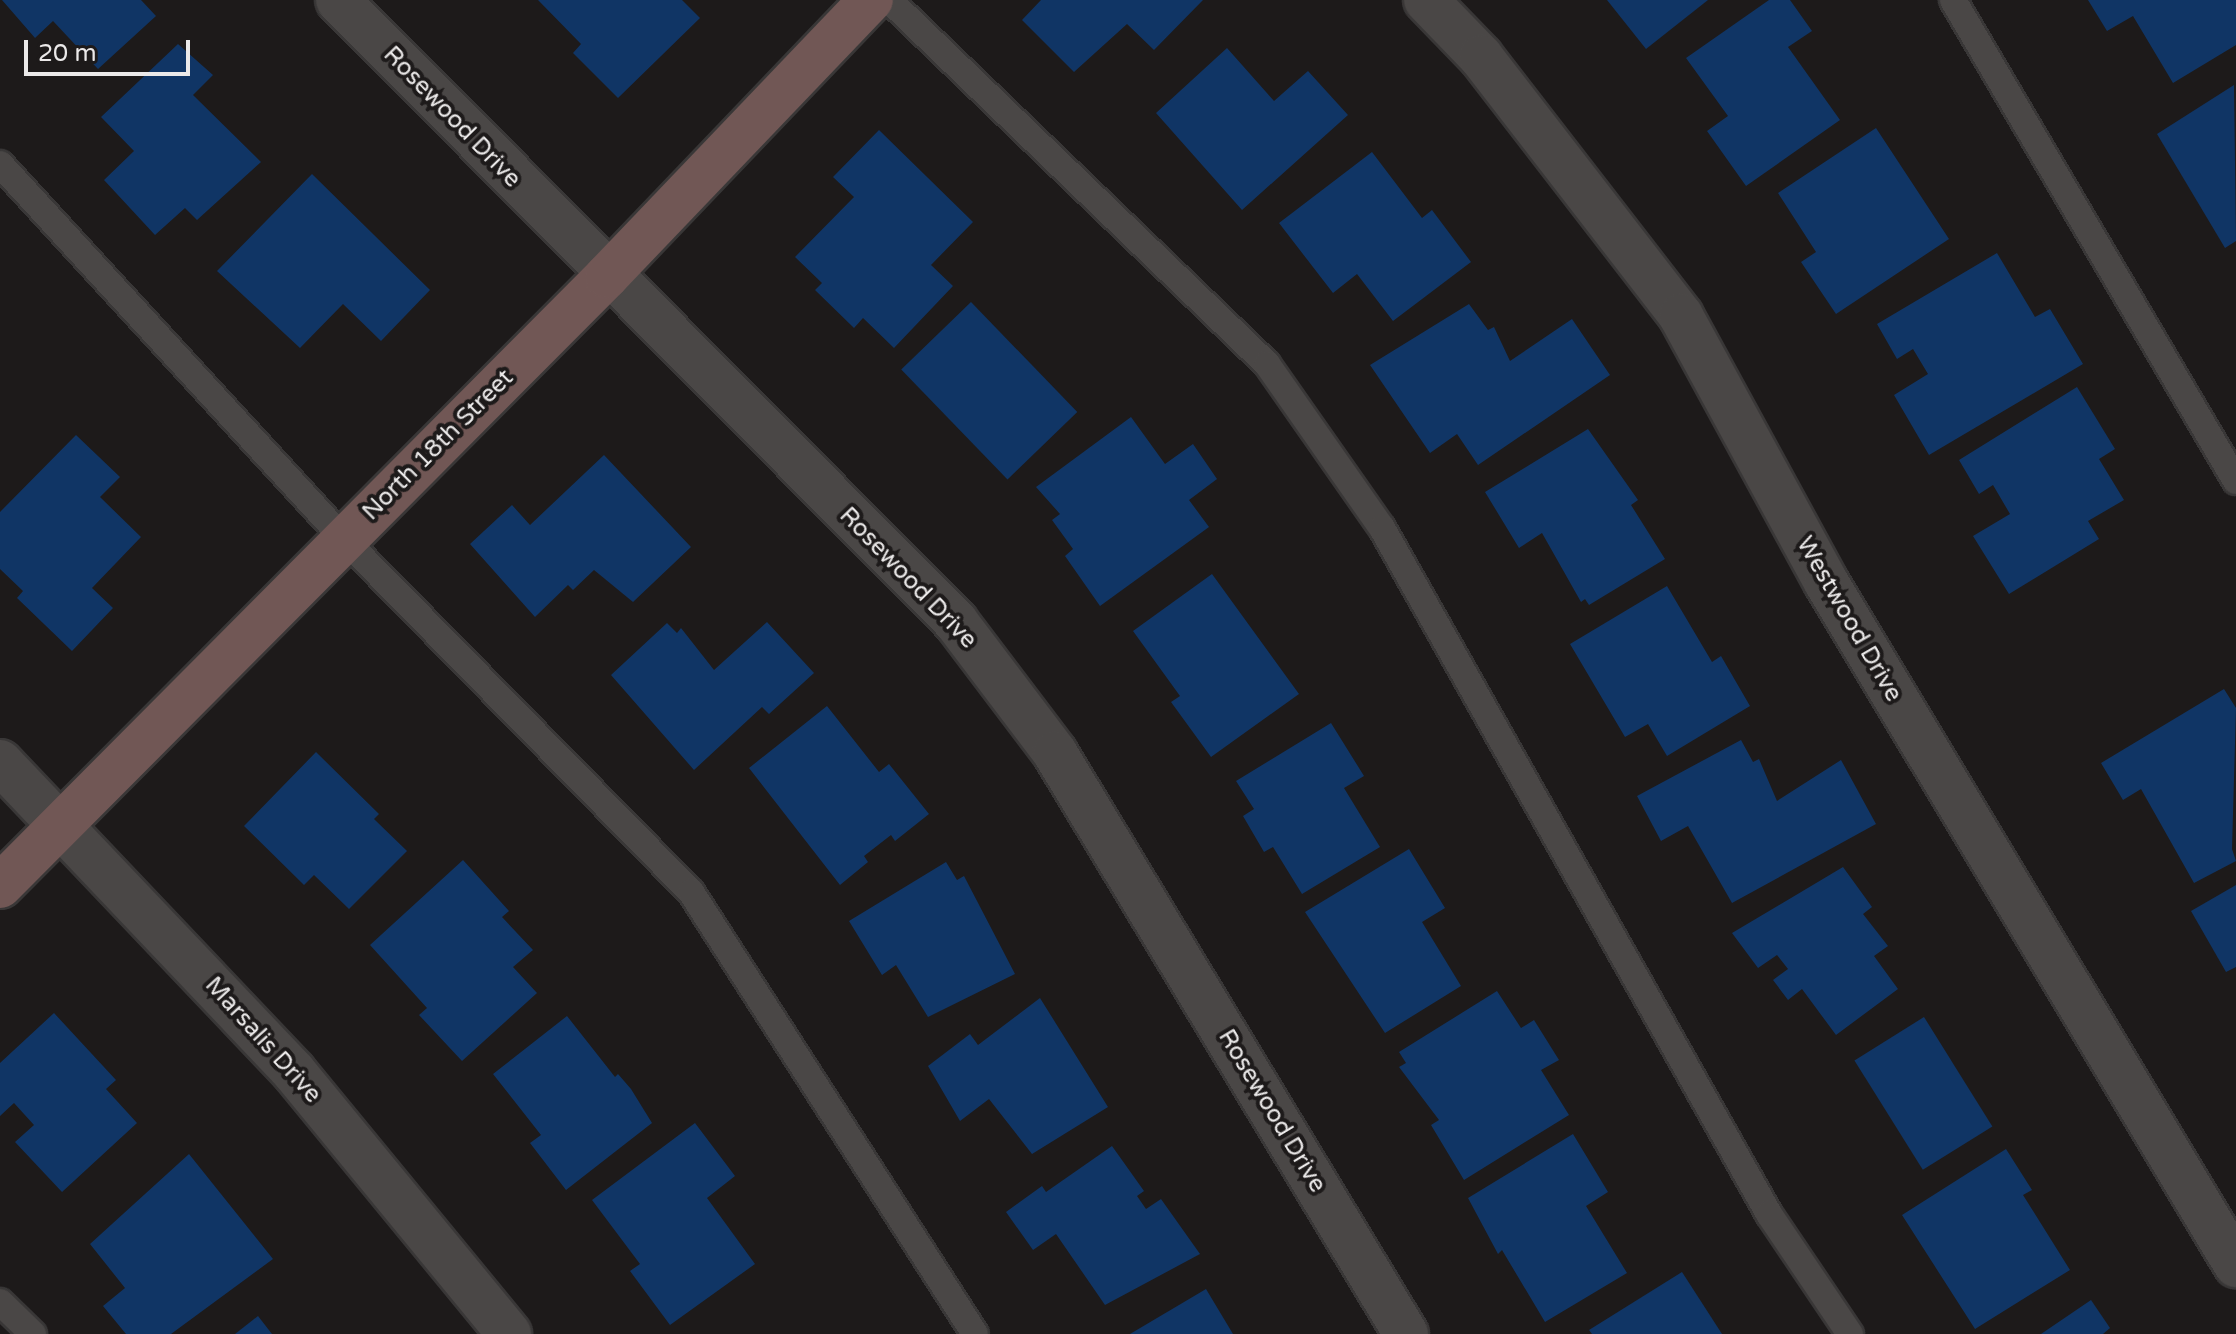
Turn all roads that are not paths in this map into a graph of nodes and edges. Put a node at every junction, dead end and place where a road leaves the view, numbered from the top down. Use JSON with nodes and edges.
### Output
{"nodes":[{"id":1,"x":338,"y":0,"type":"edge"},
{"id":2,"x":871,"y":0,"type":"edge"},
{"id":3,"x":889,"y":0,"type":"edge"},
{"id":4,"x":1426,"y":0,"type":"edge"},
{"id":5,"x":1953,"y":0,"type":"edge"},
{"id":6,"x":0,"y":164,"type":"edge"},
{"id":7,"x":607,"y":276,"type":"junction"},
{"id":8,"x":2236,"y":481,"type":"edge"},
{"id":9,"x":344,"y":539,"type":"junction"},
{"id":10,"x":0,"y":762,"type":"edge"},
{"id":11,"x":62,"y":822,"type":"junction"},
{"id":12,"x":0,"y":886,"type":"edge"},
{"id":13,"x":2236,"y":1265,"type":"edge"},
{"id":14,"x":0,"y":1302,"type":"edge"},
{"id":15,"x":33,"y":1334,"type":"edge"},
{"id":16,"x":509,"y":1334,"type":"edge"},
{"id":17,"x":975,"y":1334,"type":"edge"},
{"id":18,"x":1406,"y":1334,"type":"edge"},
{"id":19,"x":1850,"y":1334,"type":"edge"}],
"edges":[{"from":1,"to":7,"type":"street","name":"Rosewood Drive"},
{"from":2,"to":7,"type":"street","name":"North 18th Street"},
{"from":3,"to":19,"type":"lane"},
{"from":4,"to":13,"type":"street","name":"Westwood Drive"},
{"from":5,"to":8,"type":"lane"},
{"from":6,"to":9,"type":"lane"},
{"from":7,"to":9,"type":"street","name":"North 18th Street"},
{"from":7,"to":18,"type":"street","name":"Rosewood Drive"},
{"from":9,"to":11,"type":"street","name":"North 18th Street"},
{"from":9,"to":17,"type":"lane"},
{"from":10,"to":11,"type":"street","name":"Marsalis Drive"},
{"from":11,"to":12,"type":"street","name":"North 18th Street"},
{"from":11,"to":16,"type":"street","name":"Marsalis Drive"},
{"from":14,"to":15,"type":"lane"}]}
